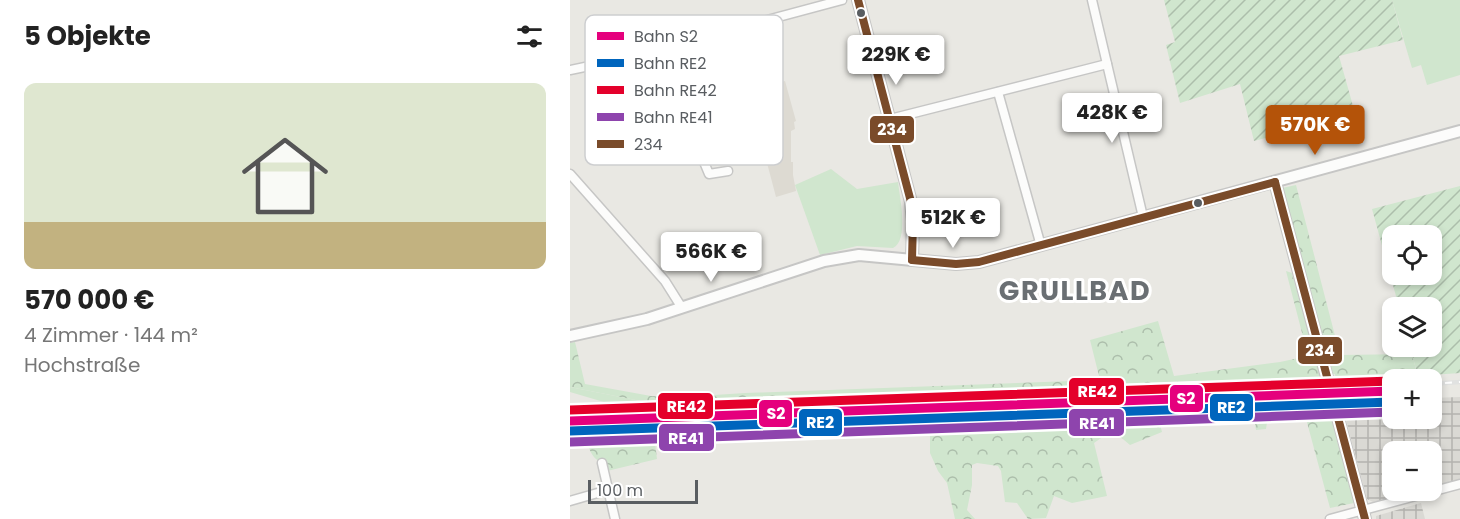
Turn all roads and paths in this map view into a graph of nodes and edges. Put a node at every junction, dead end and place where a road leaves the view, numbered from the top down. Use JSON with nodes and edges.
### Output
{"nodes":[{"id":1,"x":842,"y":0,"type":"edge"},
{"id":2,"x":858,"y":0,"type":"edge"},
{"id":3,"x":1092,"y":0,"type":"edge"},
{"id":4,"x":783,"y":16,"type":"edge"},
{"id":5,"x":1107,"y":64,"type":"junction"},
{"id":6,"x":585,"y":66,"type":"edge"},
{"id":7,"x":570,"y":70,"type":"edge"},
{"id":8,"x":998,"y":92,"type":"junction"},
{"id":9,"x":890,"y":119,"type":"junction"},
{"id":10,"x":1460,"y":131,"type":"edge"},
{"id":11,"x":705,"y":165,"type":"edge"},
{"id":12,"x":728,"y":171,"type":"dead end"},
{"id":13,"x":570,"y":174,"type":"edge"},
{"id":14,"x":1275,"y":182,"type":"junction"},
{"id":15,"x":1143,"y":217,"type":"junction"},
{"id":16,"x":1041,"y":246,"type":"junction"},
{"id":17,"x":912,"y":260,"type":"junction"},
{"id":18,"x":682,"y":308,"type":"junction"},
{"id":19,"x":570,"y":336,"type":"edge"},
{"id":20,"x":602,"y":463,"type":"dead end"},
{"id":21,"x":1460,"y":484,"type":"edge"},
{"id":22,"x":608,"y":490,"type":"junction"},
{"id":23,"x":570,"y":501,"type":"edge"},
{"id":24,"x":1364,"y":515,"type":"edge"},
{"id":25,"x":615,"y":519,"type":"edge"},
{"id":26,"x":1330,"y":519,"type":"edge"}],
"edges":[{"from":1,"to":4,"type":"street"},
{"from":2,"to":9,"type":"street"},
{"from":3,"to":5,"type":"street"},
{"from":5,"to":8,"type":"street"},
{"from":5,"to":15,"type":"street"},
{"from":6,"to":7,"type":"street"},
{"from":8,"to":9,"type":"street"},
{"from":8,"to":16,"type":"street"},
{"from":9,"to":17,"type":"street"},
{"from":10,"to":14,"type":"street"},
{"from":11,"to":12,"type":"street"},
{"from":13,"to":18,"type":"street"},
{"from":14,"to":15,"type":"street"},
{"from":14,"to":24,"type":"street","bridge":true},
{"from":15,"to":16,"type":"street"},
{"from":16,"to":17,"type":"street"},
{"from":17,"to":18,"type":"street"},
{"from":18,"to":19,"type":"street"},
{"from":20,"to":22,"type":"street"},
{"from":21,"to":24,"type":"street"},
{"from":22,"to":23,"type":"street"},
{"from":22,"to":25,"type":"street"},
{"from":24,"to":26,"type":"street"}]}
